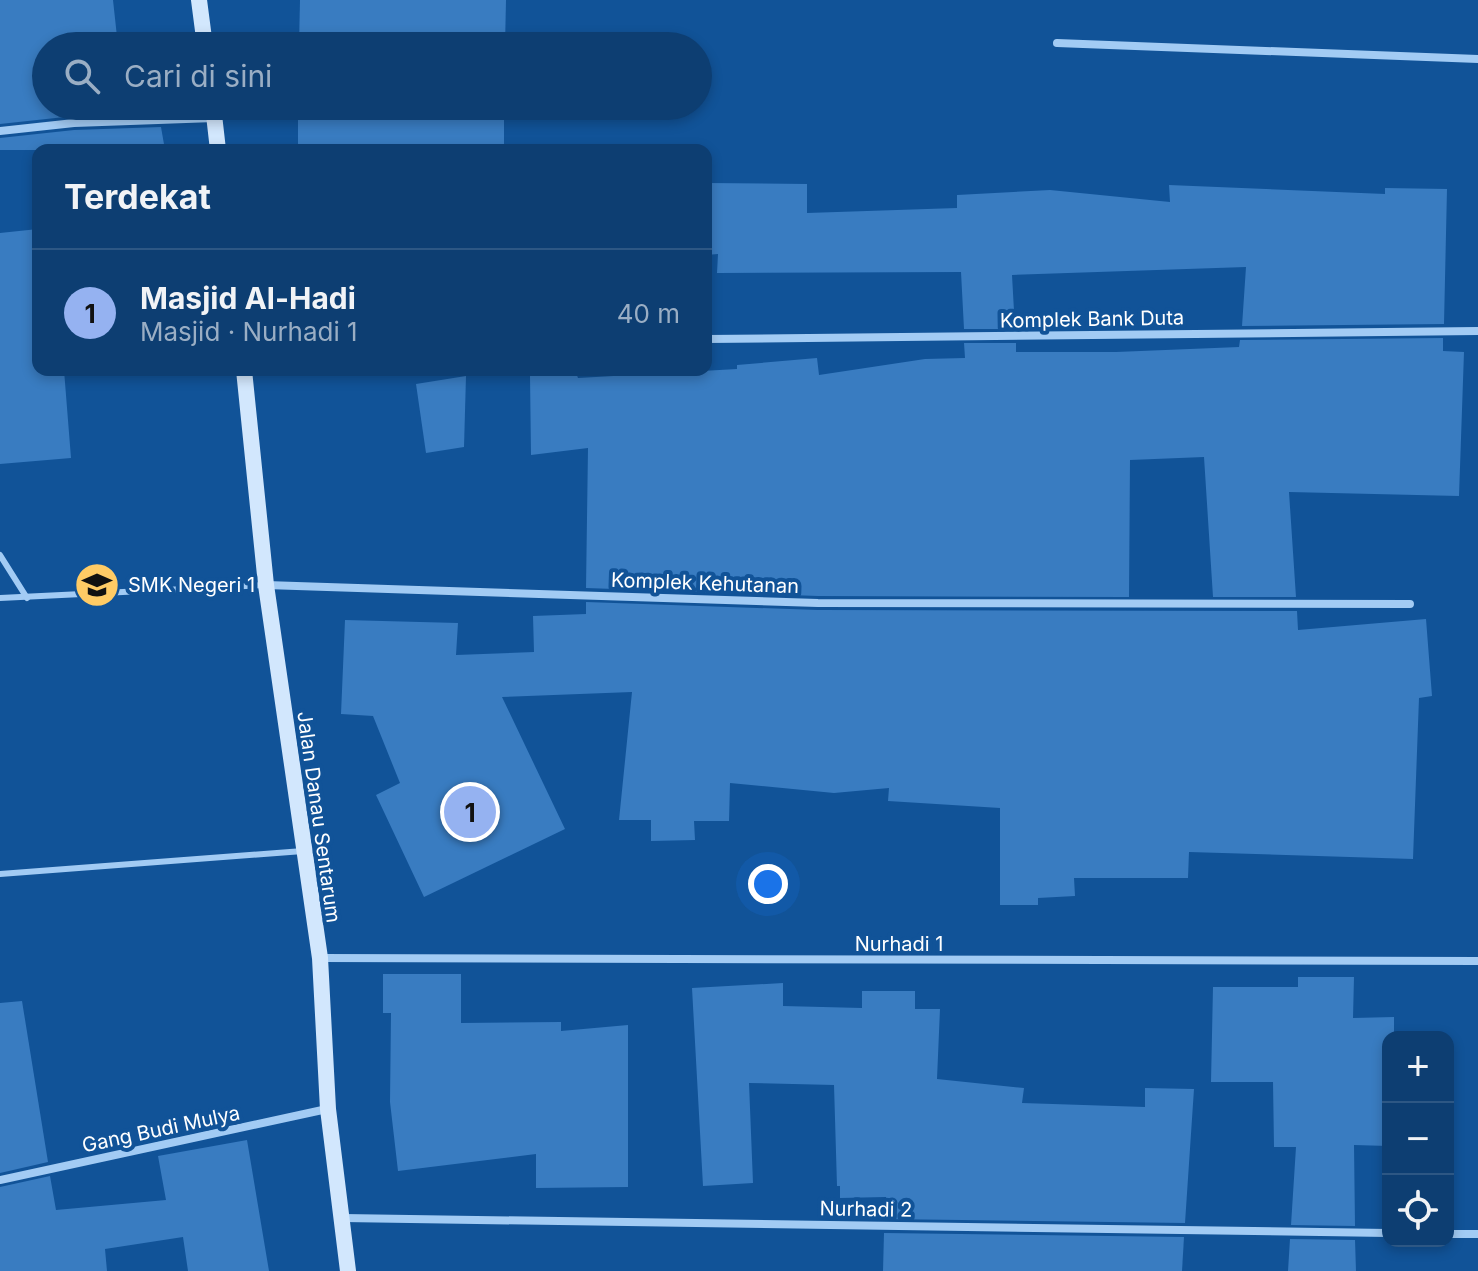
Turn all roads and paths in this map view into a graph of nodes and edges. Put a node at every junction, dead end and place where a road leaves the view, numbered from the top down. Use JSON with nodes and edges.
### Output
{"nodes":[{"id":1,"x":199,"y":0,"type":"edge"},
{"id":2,"x":203,"y":32,"type":"edge"},
{"id":3,"x":1057,"y":43,"type":"dead end"},
{"id":4,"x":1478,"y":59,"type":"edge"},
{"id":5,"x":112,"y":120,"type":"edge"},
{"id":6,"x":214,"y":120,"type":"edge"},
{"id":7,"x":0,"y":131,"type":"edge"},
{"id":8,"x":217,"y":144,"type":"edge"},
{"id":9,"x":1478,"y":331,"type":"edge"},
{"id":10,"x":712,"y":339,"type":"edge"},
{"id":11,"x":245,"y":376,"type":"edge"},
{"id":12,"x":0,"y":555,"type":"edge"},
{"id":13,"x":266,"y":585,"type":"junction"},
{"id":14,"x":0,"y":598,"type":"edge"},
{"id":15,"x":27,"y":598,"type":"junction"},
{"id":16,"x":1410,"y":604,"type":"dead end"},
{"id":17,"x":303,"y":851,"type":"junction"},
{"id":18,"x":0,"y":874,"type":"edge"},
{"id":19,"x":320,"y":958,"type":"junction"},
{"id":20,"x":1478,"y":961,"type":"edge"},
{"id":21,"x":328,"y":1109,"type":"junction"},
{"id":22,"x":0,"y":1180,"type":"edge"},
{"id":23,"x":343,"y":1218,"type":"junction"},
{"id":24,"x":1382,"y":1233,"type":"edge"},
{"id":25,"x":1454,"y":1234,"type":"edge"},
{"id":26,"x":1478,"y":1234,"type":"edge"},
{"id":27,"x":348,"y":1271,"type":"edge"}],
"edges":[{"from":1,"to":2,"type":"street"},
{"from":3,"to":4,"type":"street"},
{"from":5,"to":7,"type":"street"},
{"from":6,"to":8,"type":"street"},
{"from":9,"to":10,"type":"street","name":"Komplek Bank Duta"},
{"from":11,"to":13,"type":"street","name":"Jalan Danau Sentarum"},
{"from":12,"to":15,"type":"lane"},
{"from":13,"to":15,"type":"lane","name":"Komplek Kehutanan"},
{"from":13,"to":16,"type":"street","name":"Komplek Kehutanan"},
{"from":13,"to":17,"type":"street","name":"Jalan Danau Sentarum"},
{"from":14,"to":15,"type":"lane","name":"Komplek Kehutanan"},
{"from":17,"to":18,"type":"lane"},
{"from":17,"to":19,"type":"street","name":"Jalan Danau Sentarum"},
{"from":19,"to":20,"type":"street","name":"Nurhadi 1"},
{"from":19,"to":21,"type":"street","name":"Jalan Danau Sentarum"},
{"from":21,"to":22,"type":"street","name":"Gang Budi Mulya"},
{"from":21,"to":23,"type":"street","name":"Jalan Danau Sentarum"},
{"from":23,"to":24,"type":"street","name":"Nurhadi 2"},
{"from":23,"to":27,"type":"street","name":"Jalan Danau Sentarum"},
{"from":25,"to":26,"type":"street"}]}
